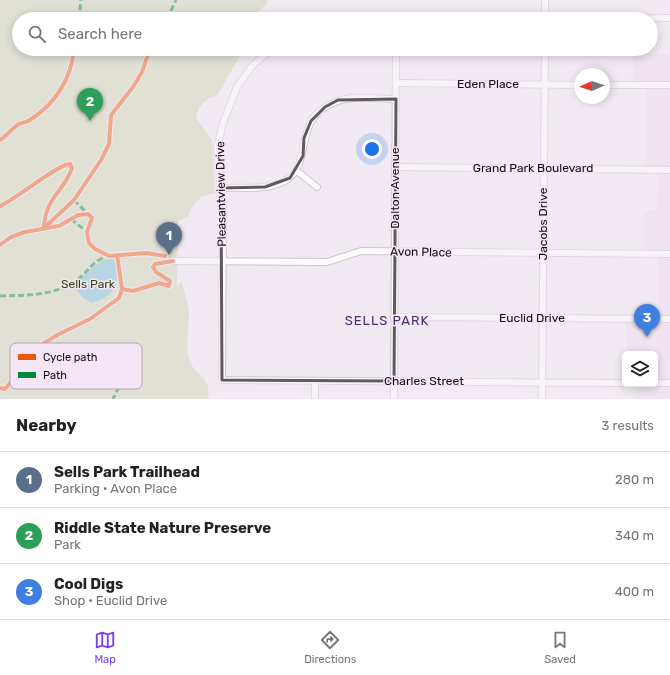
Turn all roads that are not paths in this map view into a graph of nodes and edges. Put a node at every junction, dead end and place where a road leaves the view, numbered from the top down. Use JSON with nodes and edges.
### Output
{"nodes":[{"id":1,"x":544,"y":0,"type":"edge"},
{"id":2,"x":545,"y":12,"type":"edge"},
{"id":3,"x":658,"y":18,"type":"edge"},
{"id":4,"x":670,"y":18,"type":"edge"},
{"id":5,"x":263,"y":56,"type":"edge"},
{"id":6,"x":396,"y":56,"type":"edge"},
{"id":7,"x":544,"y":56,"type":"edge"},
{"id":8,"x":396,"y":83,"type":"junction"},
{"id":9,"x":544,"y":84,"type":"junction"},
{"id":10,"x":574,"y":85,"type":"edge"},
{"id":11,"x":610,"y":85,"type":"edge"},
{"id":12,"x":670,"y":85,"type":"edge"},
{"id":13,"x":396,"y":99,"type":"junction"},
{"id":14,"x":395,"y":167,"type":"junction"},
{"id":15,"x":544,"y":168,"type":"junction"},
{"id":16,"x":670,"y":170,"type":"edge"},
{"id":17,"x":297,"y":171,"type":"junction"},
{"id":18,"x":317,"y":187,"type":"dead end"},
{"id":19,"x":221,"y":188,"type":"junction"},
{"id":20,"x":395,"y":252,"type":"junction"},
{"id":21,"x":543,"y":252,"type":"junction"},
{"id":22,"x":670,"y":254,"type":"edge"},
{"id":23,"x":173,"y":261,"type":"dead end"},
{"id":24,"x":222,"y":262,"type":"junction"},
{"id":25,"x":394,"y":317,"type":"junction"},
{"id":26,"x":543,"y":318,"type":"junction"},
{"id":27,"x":670,"y":319,"type":"edge"},
{"id":28,"x":222,"y":380,"type":"joint"},
{"id":29,"x":315,"y":381,"type":"junction"},
{"id":30,"x":394,"y":381,"type":"junction"},
{"id":31,"x":543,"y":382,"type":"junction"},
{"id":32,"x":622,"y":383,"type":"edge"},
{"id":33,"x":658,"y":383,"type":"edge"},
{"id":34,"x":670,"y":383,"type":"edge"},
{"id":35,"x":315,"y":399,"type":"edge"},
{"id":36,"x":394,"y":399,"type":"edge"},
{"id":37,"x":542,"y":399,"type":"edge"}],
"edges":[{"from":1,"to":2,"type":"street"},
{"from":3,"to":4,"type":"street"},
{"from":5,"to":19,"type":"street","name":"Pleasantview Drive"},
{"from":6,"to":8,"type":"street","name":"Dalton Avenue"},
{"from":7,"to":9,"type":"street","name":"Jacobs Drive"},
{"from":8,"to":9,"type":"street","name":"Eden Place"},
{"from":8,"to":13,"type":"street","name":"Dalton Avenue"},
{"from":9,"to":10,"type":"street","name":"Eden Place"},
{"from":9,"to":15,"type":"street","name":"Jacobs Drive"},
{"from":11,"to":12,"type":"street"},
{"from":13,"to":14,"type":"street","name":"Dalton Avenue"},
{"from":13,"to":17,"type":"street"},
{"from":14,"to":15,"type":"street","name":"Grand Park Boulevard"},
{"from":14,"to":20,"type":"street","name":"Dalton Avenue"},
{"from":15,"to":16,"type":"street","name":"Grand Park Boulevard"},
{"from":15,"to":21,"type":"street","name":"Jacobs Drive"},
{"from":17,"to":18,"type":"street"},
{"from":17,"to":19,"type":"street"},
{"from":19,"to":24,"type":"street","name":"Pleasantview Drive"},
{"from":20,"to":21,"type":"street","name":"Avon Place"},
{"from":20,"to":24,"type":"street","name":"Avon Place"},
{"from":20,"to":25,"type":"street","name":"Dalton Avenue"},
{"from":21,"to":22,"type":"street","name":"Avon Place"},
{"from":21,"to":26,"type":"street","name":"Jacobs Drive"},
{"from":23,"to":24,"type":"street","name":"Avon Place"},
{"from":24,"to":28,"type":"street","name":"Pleasantview Drive"},
{"from":25,"to":26,"type":"street","name":"Euclid Drive"},
{"from":25,"to":30,"type":"street","name":"Dalton Avenue"},
{"from":26,"to":27,"type":"street","name":"Euclid Drive"},
{"from":26,"to":31,"type":"street","name":"Jacobs Drive"},
{"from":28,"to":29,"type":"street","name":"Charles Street"},
{"from":29,"to":30,"type":"street","name":"Charles Street"},
{"from":29,"to":35,"type":"street"},
{"from":30,"to":31,"type":"street","name":"Charles Street"},
{"from":30,"to":36,"type":"street","name":"Dalton Avenue"},
{"from":31,"to":32,"type":"street","name":"Charles Street"},
{"from":31,"to":37,"type":"street","name":"Jacobs Drive"},
{"from":33,"to":34,"type":"street"}]}
